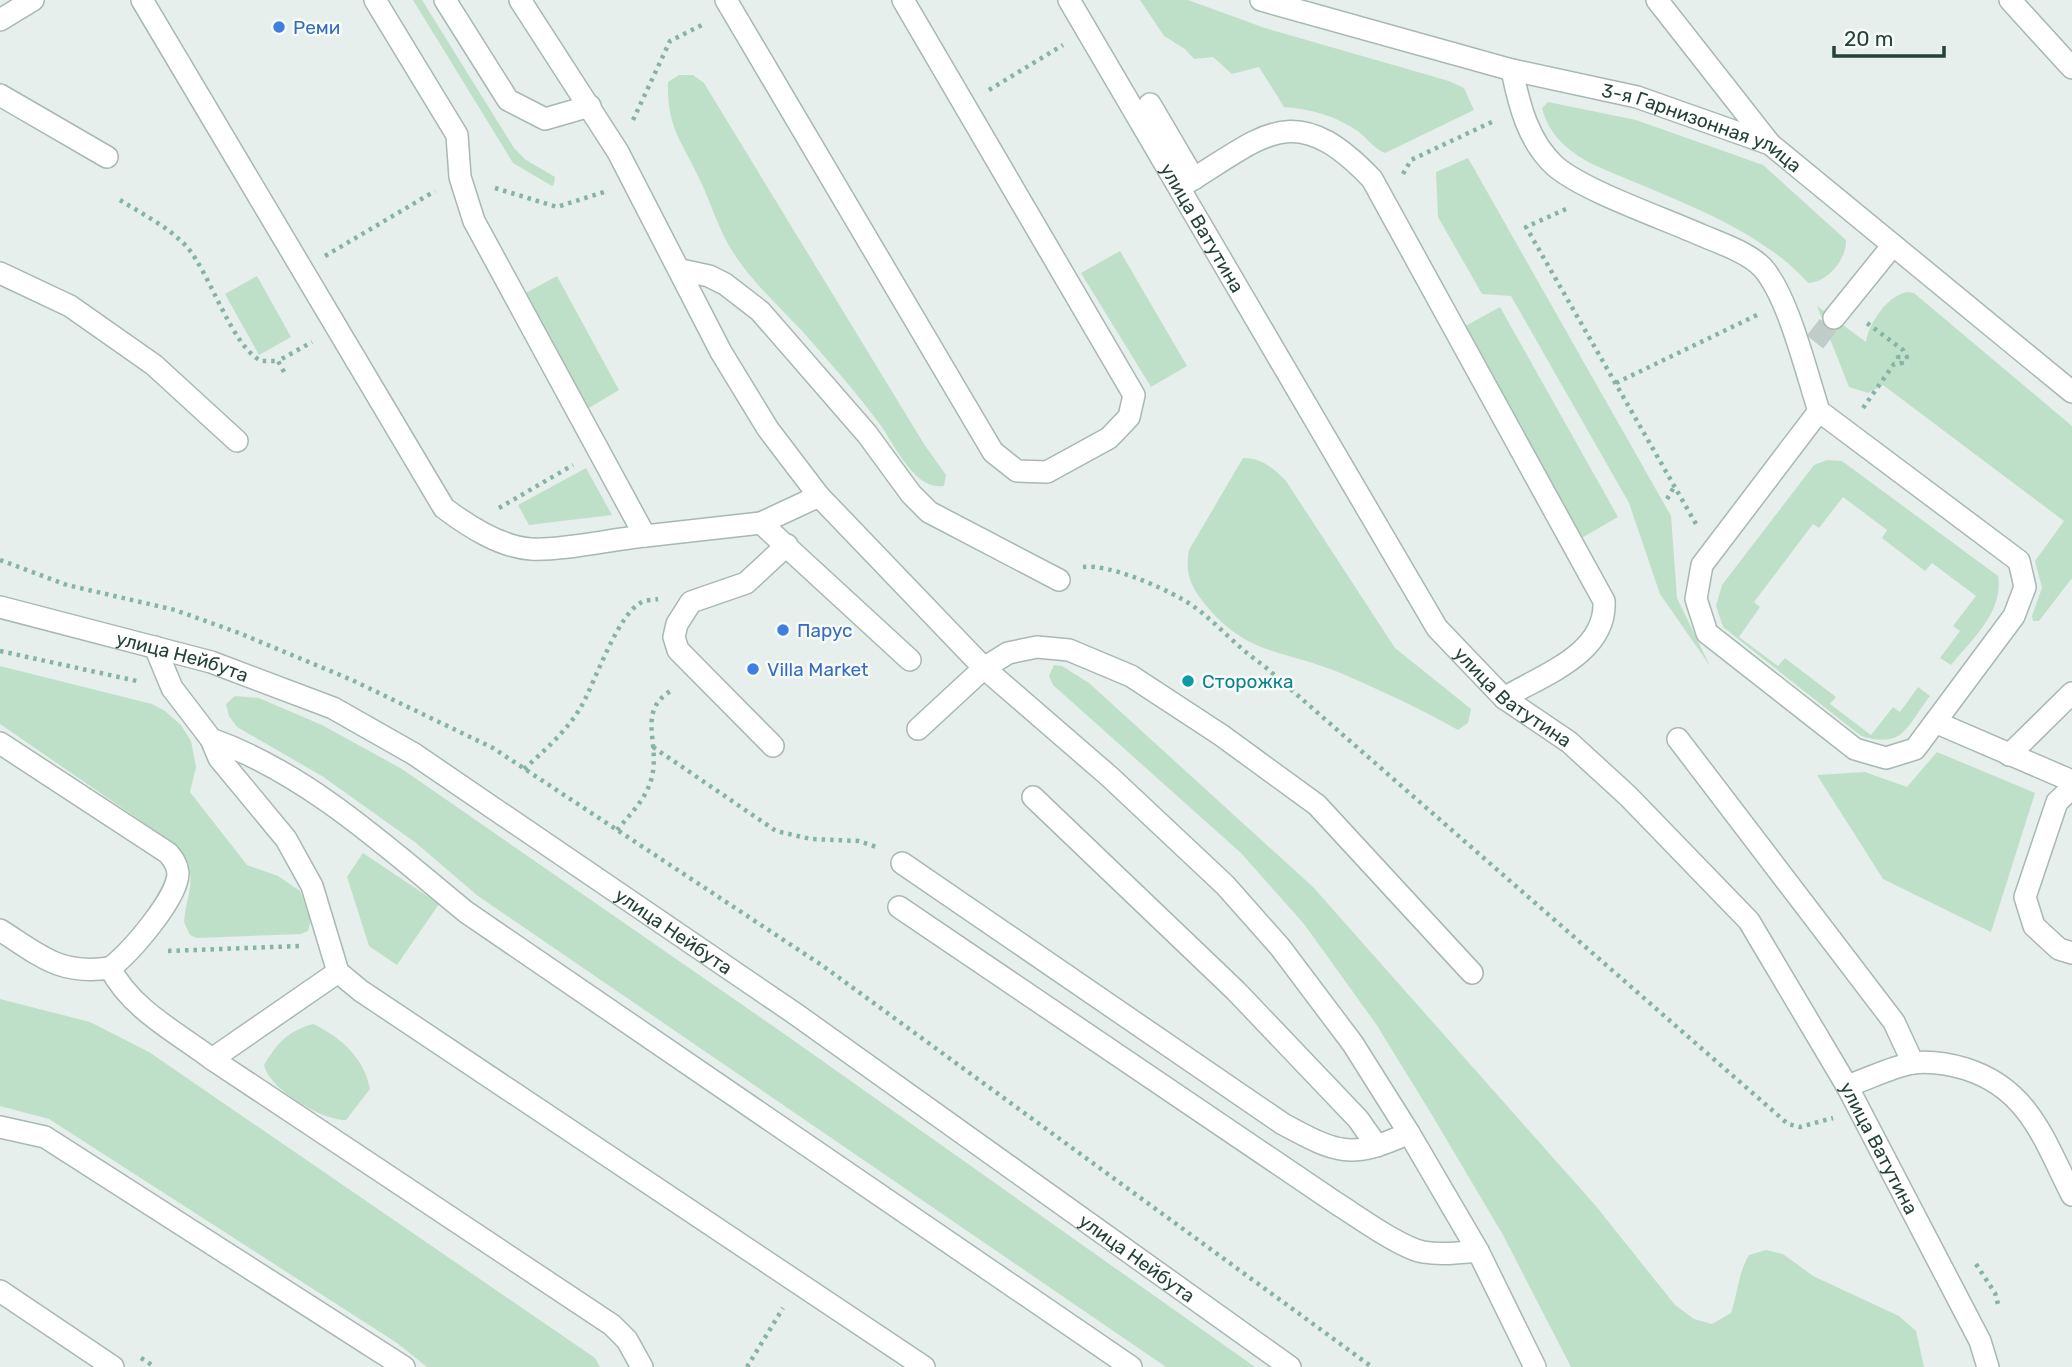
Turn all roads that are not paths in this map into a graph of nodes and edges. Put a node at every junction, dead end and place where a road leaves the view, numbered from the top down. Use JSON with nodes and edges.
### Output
{"nodes":[{"id":1,"x":33,"y":0,"type":"edge"},
{"id":2,"x":142,"y":0,"type":"edge"},
{"id":3,"x":375,"y":0,"type":"edge"},
{"id":4,"x":445,"y":0,"type":"edge"},
{"id":5,"x":520,"y":0,"type":"edge"},
{"id":6,"x":726,"y":0,"type":"edge"},
{"id":7,"x":903,"y":0,"type":"edge"},
{"id":8,"x":1069,"y":0,"type":"edge"},
{"id":9,"x":1261,"y":0,"type":"edge"},
{"id":10,"x":1657,"y":0,"type":"edge"},
{"id":11,"x":2011,"y":0,"type":"edge"},
{"id":12,"x":0,"y":20,"type":"edge"},
{"id":13,"x":2072,"y":68,"type":"edge"},
{"id":14,"x":1512,"y":70,"type":"junction"},
{"id":15,"x":0,"y":95,"type":"edge"},
{"id":16,"x":1150,"y":104,"type":"dead end"},
{"id":17,"x":590,"y":106,"type":"junction"},
{"id":18,"x":1770,"y":144,"type":"junction"},
{"id":19,"x":107,"y":157,"type":"dead end"},
{"id":20,"x":1187,"y":183,"type":"junction"},
{"id":21,"x":1892,"y":245,"type":"junction"},
{"id":22,"x":681,"y":270,"type":"junction"},
{"id":23,"x":0,"y":272,"type":"edge"},
{"id":24,"x":1839,"y":312,"type":"tunnel mouth"},
{"id":25,"x":2072,"y":392,"type":"edge"},
{"id":26,"x":1819,"y":411,"type":"junction"},
{"id":27,"x":237,"y":441,"type":"dead end"},
{"id":28,"x":819,"y":496,"type":"junction"},
{"id":29,"x":761,"y":523,"type":"junction"},
{"id":30,"x":645,"y":536,"type":"junction"},
{"id":31,"x":787,"y":545,"type":"junction"},
{"id":32,"x":1054,"y":577,"type":"road end"},
{"id":33,"x":0,"y":607,"type":"edge"},
{"id":34,"x":155,"y":647,"type":"junction"},
{"id":35,"x":910,"y":660,"type":"dead end"},
{"id":36,"x":984,"y":668,"type":"junction"},
{"id":37,"x":2072,"y":694,"type":"edge"},
{"id":38,"x":1504,"y":698,"type":"junction"},
{"id":39,"x":1935,"y":722,"type":"junction"},
{"id":40,"x":918,"y":729,"type":"dead end"},
{"id":41,"x":211,"y":739,"type":"junction"},
{"id":42,"x":1678,"y":740,"type":"dead end"},
{"id":43,"x":0,"y":743,"type":"edge"},
{"id":44,"x":774,"y":746,"type":"dead end"},
{"id":45,"x":2009,"y":755,"type":"junction"},
{"id":46,"x":2072,"y":781,"type":"edge"},
{"id":47,"x":2072,"y":788,"type":"edge"},
{"id":48,"x":1033,"y":797,"type":"dead end"},
{"id":49,"x":902,"y":863,"type":"road end"},
{"id":50,"x":899,"y":907,"type":"dead end"},
{"id":51,"x":0,"y":930,"type":"edge"},
{"id":52,"x":2072,"y":953,"type":"edge"},
{"id":53,"x":110,"y":968,"type":"junction"},
{"id":54,"x":338,"y":972,"type":"junction"},
{"id":55,"x":1472,"y":973,"type":"dead end"},
{"id":56,"x":212,"y":1059,"type":"junction"},
{"id":57,"x":1913,"y":1063,"type":"junction"},
{"id":58,"x":1847,"y":1086,"type":"junction"},
{"id":59,"x":0,"y":1127,"type":"edge"},
{"id":60,"x":1409,"y":1133,"type":"junction"},
{"id":61,"x":1377,"y":1146,"type":"junction"},
{"id":62,"x":2072,"y":1195,"type":"edge"},
{"id":63,"x":1478,"y":1251,"type":"junction"},
{"id":64,"x":0,"y":1291,"type":"edge"},
{"id":65,"x":113,"y":1367,"type":"edge"},
{"id":66,"x":404,"y":1367,"type":"edge"},
{"id":67,"x":642,"y":1367,"type":"edge"},
{"id":68,"x":924,"y":1367,"type":"edge"},
{"id":69,"x":1131,"y":1367,"type":"edge"},
{"id":70,"x":1290,"y":1367,"type":"edge"},
{"id":71,"x":1535,"y":1367,"type":"edge"},
{"id":72,"x":1988,"y":1367,"type":"edge"}],
"edges":[{"from":1,"to":12,"type":"street"},
{"from":2,"to":30,"type":"street"},
{"from":3,"to":30,"type":"street"},
{"from":4,"to":17,"type":"street"},
{"from":5,"to":17,"type":"street"},
{"from":6,"to":7,"type":"street"},
{"from":8,"to":20,"type":"street","name":"улица Ватутина"},
{"from":9,"to":14,"type":"street","name":"3-я Гарнизонная улица"},
{"from":10,"to":18,"type":"street"},
{"from":11,"to":13,"type":"street"},
{"from":14,"to":18,"type":"street","name":"3-я Гарнизонная улица"},
{"from":14,"to":26,"type":"street"},
{"from":15,"to":19,"type":"street"},
{"from":16,"to":20,"type":"street"},
{"from":17,"to":22,"type":"street"},
{"from":18,"to":21,"type":"street","name":"3-я Гарнизонная улица"},
{"from":20,"to":38,"type":"street","name":"улица Ватутина"},
{"from":20,"to":38,"type":"street"},
{"from":21,"to":24,"type":"street"},
{"from":21,"to":25,"type":"street","name":"3-я Гарнизонная улица"},
{"from":22,"to":28,"type":"street"},
{"from":22,"to":32,"type":"street"},
{"from":23,"to":27,"type":"street"},
{"from":26,"to":39,"type":"street"},
{"from":26,"to":39,"type":"street"},
{"from":28,"to":29,"type":"street"},
{"from":28,"to":36,"type":"street"},
{"from":29,"to":30,"type":"street"},
{"from":29,"to":31,"type":"street"},
{"from":31,"to":35,"type":"street"},
{"from":31,"to":44,"type":"street"},
{"from":33,"to":34,"type":"street","name":"улица Нейбута"},
{"from":34,"to":41,"type":"street"},
{"from":34,"to":70,"type":"street","name":"улица Нейбута"},
{"from":36,"to":40,"type":"street"},
{"from":36,"to":55,"type":"street"},
{"from":36,"to":60,"type":"street"},
{"from":37,"to":45,"type":"street"},
{"from":38,"to":58,"type":"street","name":"улица Ватутина"},
{"from":39,"to":45,"type":"street"},
{"from":41,"to":54,"type":"street"},
{"from":41,"to":69,"type":"street"},
{"from":42,"to":57,"type":"street"},
{"from":43,"to":53,"type":"street"},
{"from":45,"to":46,"type":"street"},
{"from":47,"to":52,"type":"street"},
{"from":48,"to":61,"type":"street"},
{"from":49,"to":61,"type":"street"},
{"from":50,"to":63,"type":"street"},
{"from":51,"to":53,"type":"street"},
{"from":53,"to":56,"type":"street"},
{"from":54,"to":56,"type":"street"},
{"from":54,"to":68,"type":"street"},
{"from":56,"to":67,"type":"street"},
{"from":57,"to":58,"type":"street"},
{"from":57,"to":62,"type":"street"},
{"from":58,"to":72,"type":"street","name":"улица Ватутина"},
{"from":59,"to":66,"type":"street"},
{"from":60,"to":61,"type":"street"},
{"from":60,"to":63,"type":"street"},
{"from":63,"to":71,"type":"street"},
{"from":64,"to":65,"type":"street"}]}
